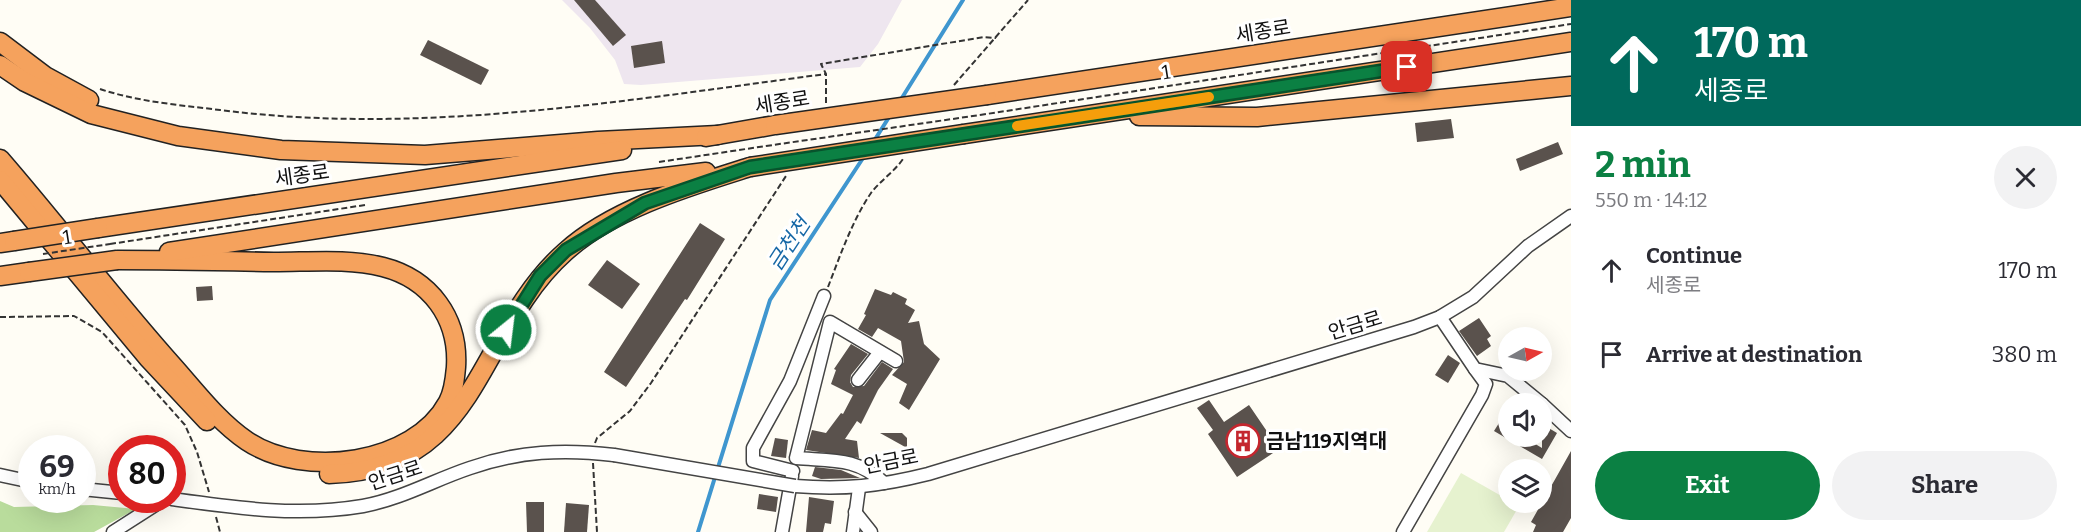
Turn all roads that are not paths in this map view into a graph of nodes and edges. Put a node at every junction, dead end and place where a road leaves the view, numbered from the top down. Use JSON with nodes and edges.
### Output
{"nodes":[{"id":1,"x":1569,"y":21,"type":"edge"},
{"id":2,"x":0,"y":42,"type":"edge"},
{"id":3,"x":0,"y":66,"type":"edge"},
{"id":4,"x":1571,"y":87,"type":"edge"},
{"id":5,"x":1080,"y":116,"type":"junction"},
{"id":6,"x":147,"y":130,"type":"junction"},
{"id":7,"x":718,"y":135,"type":"junction"},
{"id":8,"x":0,"y":159,"type":"edge"},
{"id":9,"x":750,"y":167,"type":"junction"},
{"id":10,"x":0,"y":180,"type":"edge"},
{"id":11,"x":1571,"y":216,"type":"edge"},
{"id":12,"x":7,"y":242,"type":"edge"},
{"id":13,"x":114,"y":252,"type":"junction"},
{"id":14,"x":0,"y":276,"type":"edge"},
{"id":15,"x":824,"y":296,"type":"dead end"},
{"id":16,"x":1440,"y":317,"type":"junction"},
{"id":17,"x":880,"y":352,"type":"junction"},
{"id":18,"x":896,"y":361,"type":"dead end"},
{"id":19,"x":1475,"y":369,"type":"junction"},
{"id":20,"x":858,"y":380,"type":"dead end"},
{"id":21,"x":1529,"y":393,"type":"edge"},
{"id":22,"x":1552,"y":413,"type":"edge"},
{"id":23,"x":1571,"y":431,"type":"edge"},
{"id":24,"x":796,"y":458,"type":"junction"},
{"id":25,"x":793,"y":471,"type":"junction"},
{"id":26,"x":0,"y":475,"type":"edge"},
{"id":27,"x":18,"y":479,"type":"edge"},
{"id":28,"x":884,"y":483,"type":"junction"},
{"id":29,"x":859,"y":488,"type":"junction"},
{"id":30,"x":186,"y":501,"type":"edge"},
{"id":31,"x":855,"y":512,"type":"junction"},
{"id":32,"x":143,"y":513,"type":"edge"},
{"id":33,"x":113,"y":532,"type":"edge"},
{"id":34,"x":782,"y":532,"type":"edge"},
{"id":35,"x":854,"y":532,"type":"edge"},
{"id":36,"x":871,"y":532,"type":"edge"},
{"id":37,"x":1403,"y":532,"type":"edge"}],
"edges":[{"from":1,"to":5,"type":"highway","number":"1"},
{"from":1,"to":7,"type":"highway","name":"세종로","number":"1","bridge":true},
{"from":2,"to":6,"type":"highway"},
{"from":3,"to":6,"type":"highway","number":"1"},
{"from":4,"to":5,"type":"highway"},
{"from":5,"to":9,"type":"highway","number":"1","bridge":true},
{"from":6,"to":7,"type":"highway","number":"1"},
{"from":7,"to":12,"type":"highway","name":"세종로","bridge":true},
{"from":8,"to":13,"type":"highway"},
{"from":9,"to":10,"type":"highway","number":"1"},
{"from":9,"to":13,"type":"highway"},
{"from":11,"to":16,"type":"street","name":"안금로"},
{"from":13,"to":14,"type":"highway","bridge":true},
{"from":15,"to":25,"type":"street"},
{"from":16,"to":19,"type":"street"},
{"from":16,"to":28,"type":"street","name":"안금로"},
{"from":17,"to":18,"type":"street"},
{"from":17,"to":20,"type":"street"},
{"from":17,"to":24,"type":"street"},
{"from":19,"to":21,"type":"street"},
{"from":19,"to":37,"type":"street"},
{"from":22,"to":23,"type":"street"},
{"from":24,"to":25,"type":"street"},
{"from":24,"to":28,"type":"street"},
{"from":25,"to":34,"type":"street"},
{"from":26,"to":27,"type":"street"},
{"from":28,"to":29,"type":"street","name":"안금로"},
{"from":29,"to":30,"type":"street","name":"안금로","bridge":true},
{"from":29,"to":31,"type":"street"},
{"from":31,"to":35,"type":"street"},
{"from":31,"to":36,"type":"street"},
{"from":32,"to":33,"type":"street"}]}
